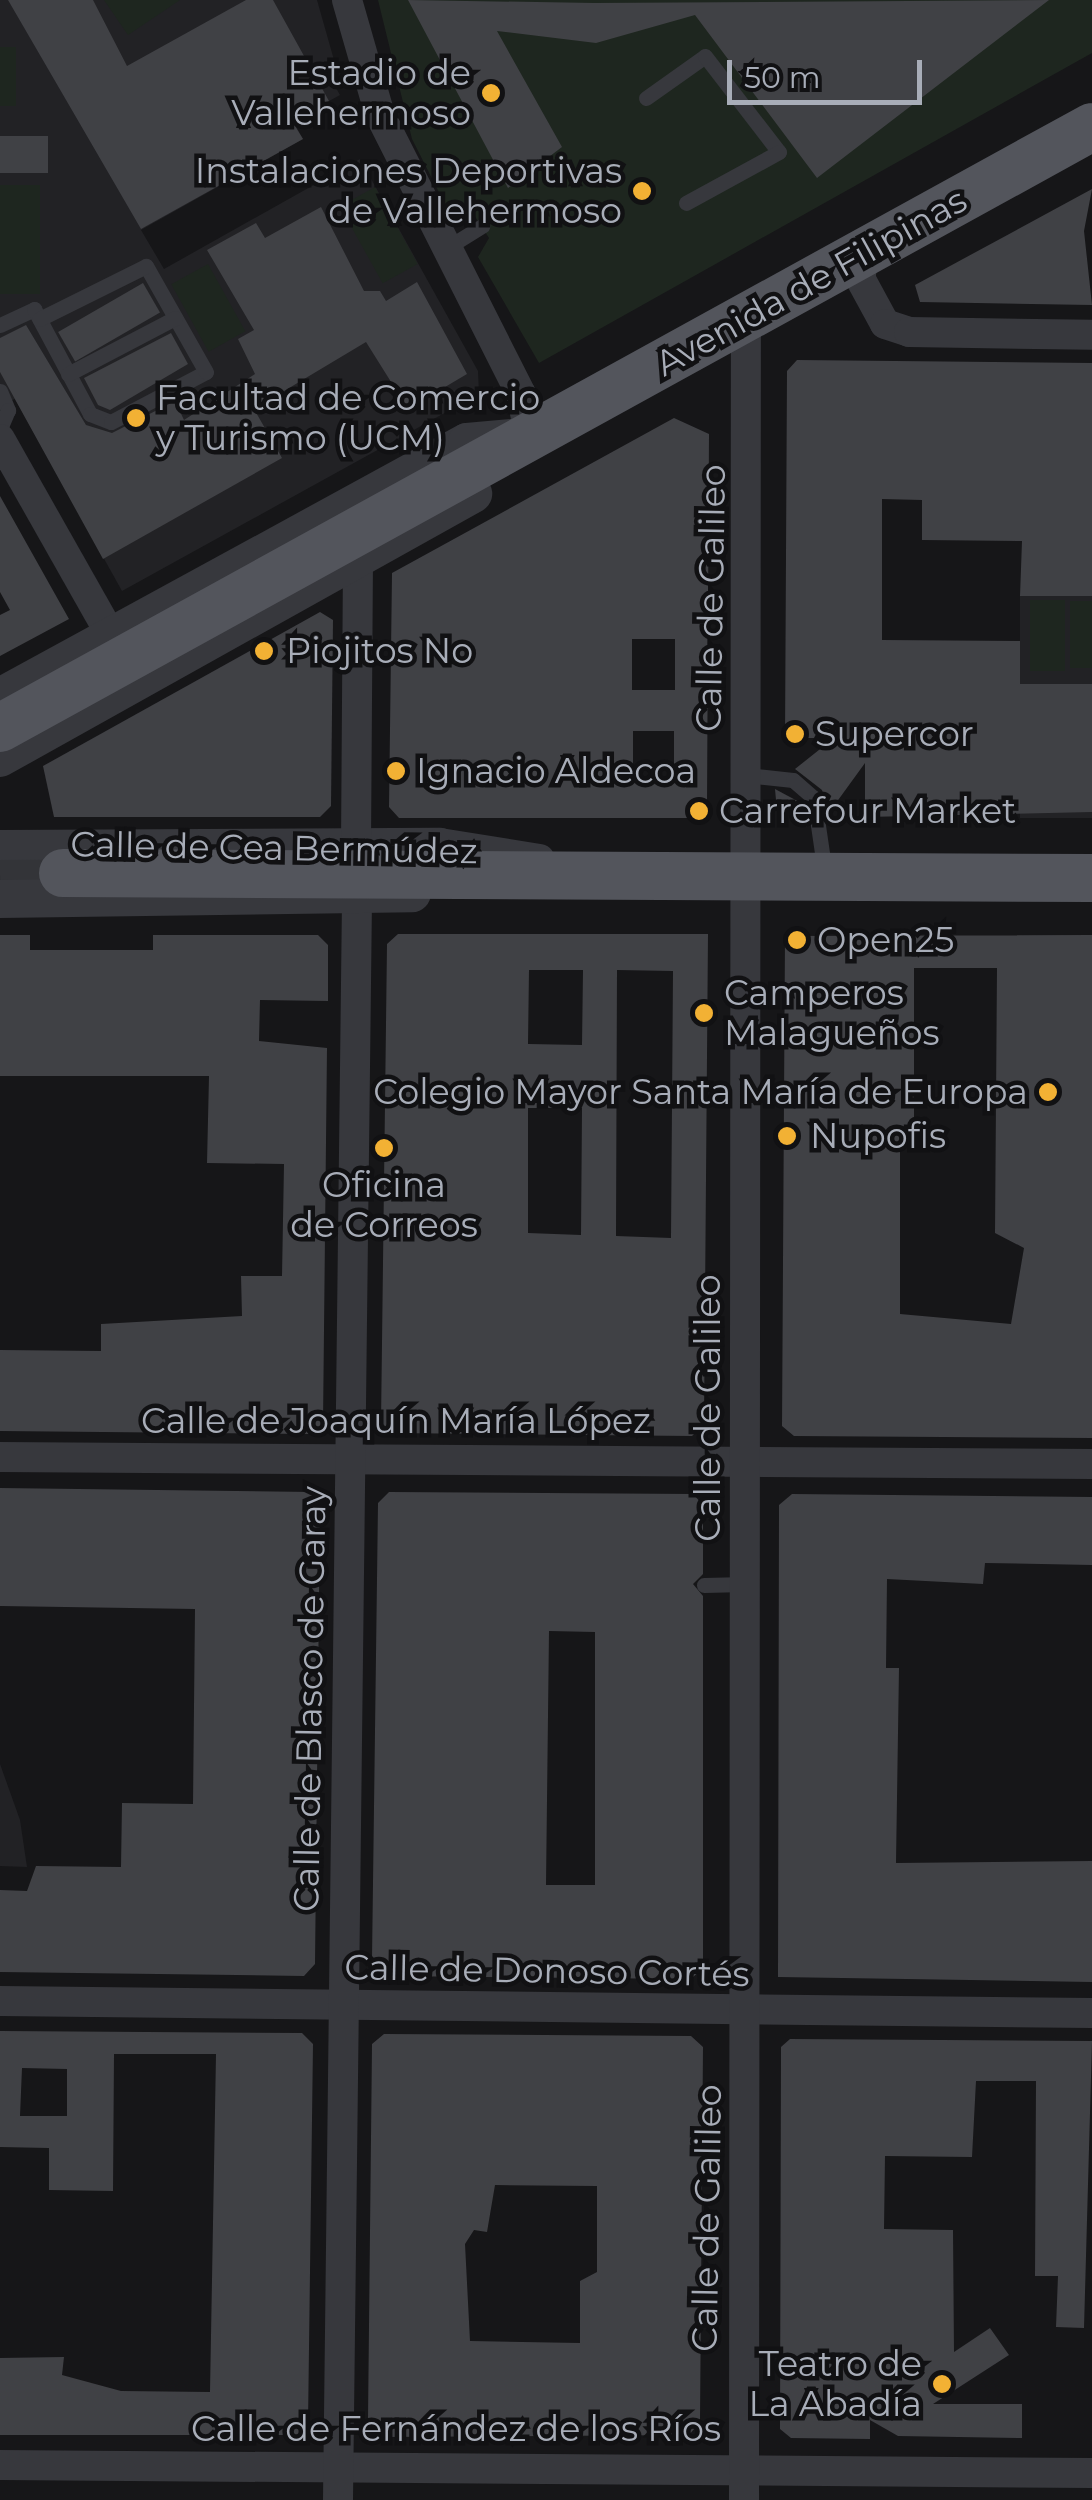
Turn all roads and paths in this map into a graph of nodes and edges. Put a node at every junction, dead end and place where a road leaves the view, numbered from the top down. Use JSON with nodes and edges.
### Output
{"nodes":[{"id":1,"x":346,"y":0,"type":"edge"},
{"id":2,"x":646,"y":98,"type":"dead end"},
{"id":3,"x":1092,"y":127,"type":"edge"},
{"id":4,"x":686,"y":202,"type":"dead end"},
{"id":5,"x":482,"y":226,"type":"dead end"},
{"id":6,"x":445,"y":249,"type":"junction"},
{"id":7,"x":865,"y":251,"type":"junction"},
{"id":8,"x":746,"y":317,"type":"junction"},
{"id":9,"x":176,"y":318,"type":"junction"},
{"id":10,"x":39,"y":319,"type":"junction"},
{"id":11,"x":0,"y":324,"type":"edge"},
{"id":12,"x":1092,"y":335,"type":"edge"},
{"id":13,"x":68,"y":374,"type":"junction"},
{"id":14,"x":0,"y":391,"type":"edge"},
{"id":15,"x":0,"y":428,"type":"edge"},
{"id":16,"x":530,"y":437,"type":"junction"},
{"id":17,"x":0,"y":438,"type":"edge"},
{"id":18,"x":358,"y":560,"type":"junction"},
{"id":19,"x":111,"y":635,"type":"junction"},
{"id":20,"x":0,"y":698,"type":"edge"},
{"id":21,"x":0,"y":728,"type":"edge"},
{"id":22,"x":0,"y":758,"type":"edge"},
{"id":23,"x":746,"y":775,"type":"junction"},
{"id":24,"x":356,"y":845,"type":"junction"},
{"id":25,"x":0,"y":846,"type":"edge"},
{"id":26,"x":62,"y":873,"type":"tunnel mouth"},
{"id":27,"x":588,"y":877,"type":"junction"},
{"id":28,"x":748,"y":877,"type":"junction"},
{"id":29,"x":825,"y":877,"type":"junction"},
{"id":30,"x":1092,"y":878,"type":"edge"},
{"id":31,"x":357,"y":898,"type":"junction"},
{"id":32,"x":0,"y":899,"type":"edge"},
{"id":33,"x":0,"y":1457,"type":"edge"},
{"id":34,"x":351,"y":1459,"type":"junction"},
{"id":35,"x":744,"y":1460,"type":"junction"},
{"id":36,"x":1092,"y":1464,"type":"edge"},
{"id":37,"x":745,"y":1584,"type":"junction"},
{"id":38,"x":704,"y":1585,"type":"dead end"},
{"id":39,"x":0,"y":2001,"type":"edge"},
{"id":40,"x":344,"y":2006,"type":"junction"},
{"id":41,"x":746,"y":2012,"type":"junction"},
{"id":42,"x":1092,"y":2013,"type":"edge"},
{"id":43,"x":0,"y":2465,"type":"edge"},
{"id":44,"x":339,"y":2466,"type":"junction"},
{"id":45,"x":743,"y":2466,"type":"junction"},
{"id":46,"x":1092,"y":2472,"type":"edge"},
{"id":47,"x":338,"y":2500,"type":"edge"},
{"id":48,"x":744,"y":2500,"type":"edge"}],
"edges":[{"from":1,"to":6,"type":"street"},
{"from":2,"to":4,"type":"lane"},
{"from":3,"to":7,"type":"main road","name":"Avenida de Filipinas"},
{"from":5,"to":6,"type":"lane"},
{"from":6,"to":16,"type":"street"},
{"from":7,"to":8,"type":"main road","name":"Avenida de Filipinas"},
{"from":7,"to":12,"type":"street"},
{"from":8,"to":16,"type":"main road","name":"Avenida de Filipinas"},
{"from":8,"to":23,"type":"street","name":"Calle de Galileo"},
{"from":9,"to":10,"type":"lane"},
{"from":9,"to":13,"type":"lane"},
{"from":9,"to":13,"type":"lane"},
{"from":10,"to":11,"type":"lane"},
{"from":10,"to":13,"type":"lane"},
{"from":14,"to":15,"type":"lane"},
{"from":16,"to":18,"type":"street","name":"Avenida de Filipinas"},
{"from":16,"to":19,"type":"street","name":"Avenida de Filipinas"},
{"from":16,"to":21,"type":"main road","name":"Avenida de Filipinas"},
{"from":17,"to":19,"type":"street"},
{"from":18,"to":22,"type":"street","name":"Avenida de Filipinas"},
{"from":18,"to":24,"type":"street"},
{"from":19,"to":20,"type":"street","name":"Avenida de Filipinas"},
{"from":23,"to":28,"type":"street","name":"Calle de Galileo"},
{"from":23,"to":29,"type":"lane"},
{"from":24,"to":25,"type":"street","name":"Calle de Cea Bermúdez"},
{"from":24,"to":27,"type":"street","name":"Calle de Cea Bermúdez"},
{"from":26,"to":27,"type":"main road","name":"Calle de Cea Bermúdez"},
{"from":27,"to":28,"type":"main road","name":"Calle de Cea Bermúdez"},
{"from":27,"to":31,"type":"street","name":"Calle de Cea Bermúdez"},
{"from":28,"to":29,"type":"main road","name":"Calle de Cea Bermúdez"},
{"from":28,"to":35,"type":"street","name":"Calle de Galileo"},
{"from":29,"to":30,"type":"main road","name":"Calle de Cea Bermúdez"},
{"from":31,"to":32,"type":"street","name":"Calle de Cea Bermúdez"},
{"from":31,"to":34,"type":"street","name":"Calle de Blasco de Garay"},
{"from":33,"to":34,"type":"street","name":"Calle de Joaquín María López"},
{"from":34,"to":35,"type":"street","name":"Calle de Joaquín María López"},
{"from":34,"to":40,"type":"street","name":"Calle de Blasco de Garay"},
{"from":35,"to":36,"type":"street","name":"Calle de Joaquín María López"},
{"from":35,"to":37,"type":"street","name":"Calle de Galileo"},
{"from":37,"to":38,"type":"lane"},
{"from":37,"to":41,"type":"street","name":"Calle de Galileo"},
{"from":39,"to":40,"type":"street","name":"Calle de Donoso Cortés"},
{"from":40,"to":41,"type":"street","name":"Calle de Donoso Cortés"},
{"from":40,"to":44,"type":"street","name":"Calle de Blasco de Garay"},
{"from":41,"to":42,"type":"street","name":"Calle de Donoso Cortés"},
{"from":41,"to":45,"type":"street","name":"Calle de Galileo"},
{"from":43,"to":44,"type":"street","name":"Calle de Fernández de los Ríos"},
{"from":44,"to":45,"type":"street","name":"Calle de Fernández de los Ríos"},
{"from":44,"to":47,"type":"street","name":"Calle de Blasco de Garay"},
{"from":45,"to":46,"type":"street","name":"Calle de Fernández de los Ríos"},
{"from":45,"to":48,"type":"street","name":"Calle de Galileo"}]}
